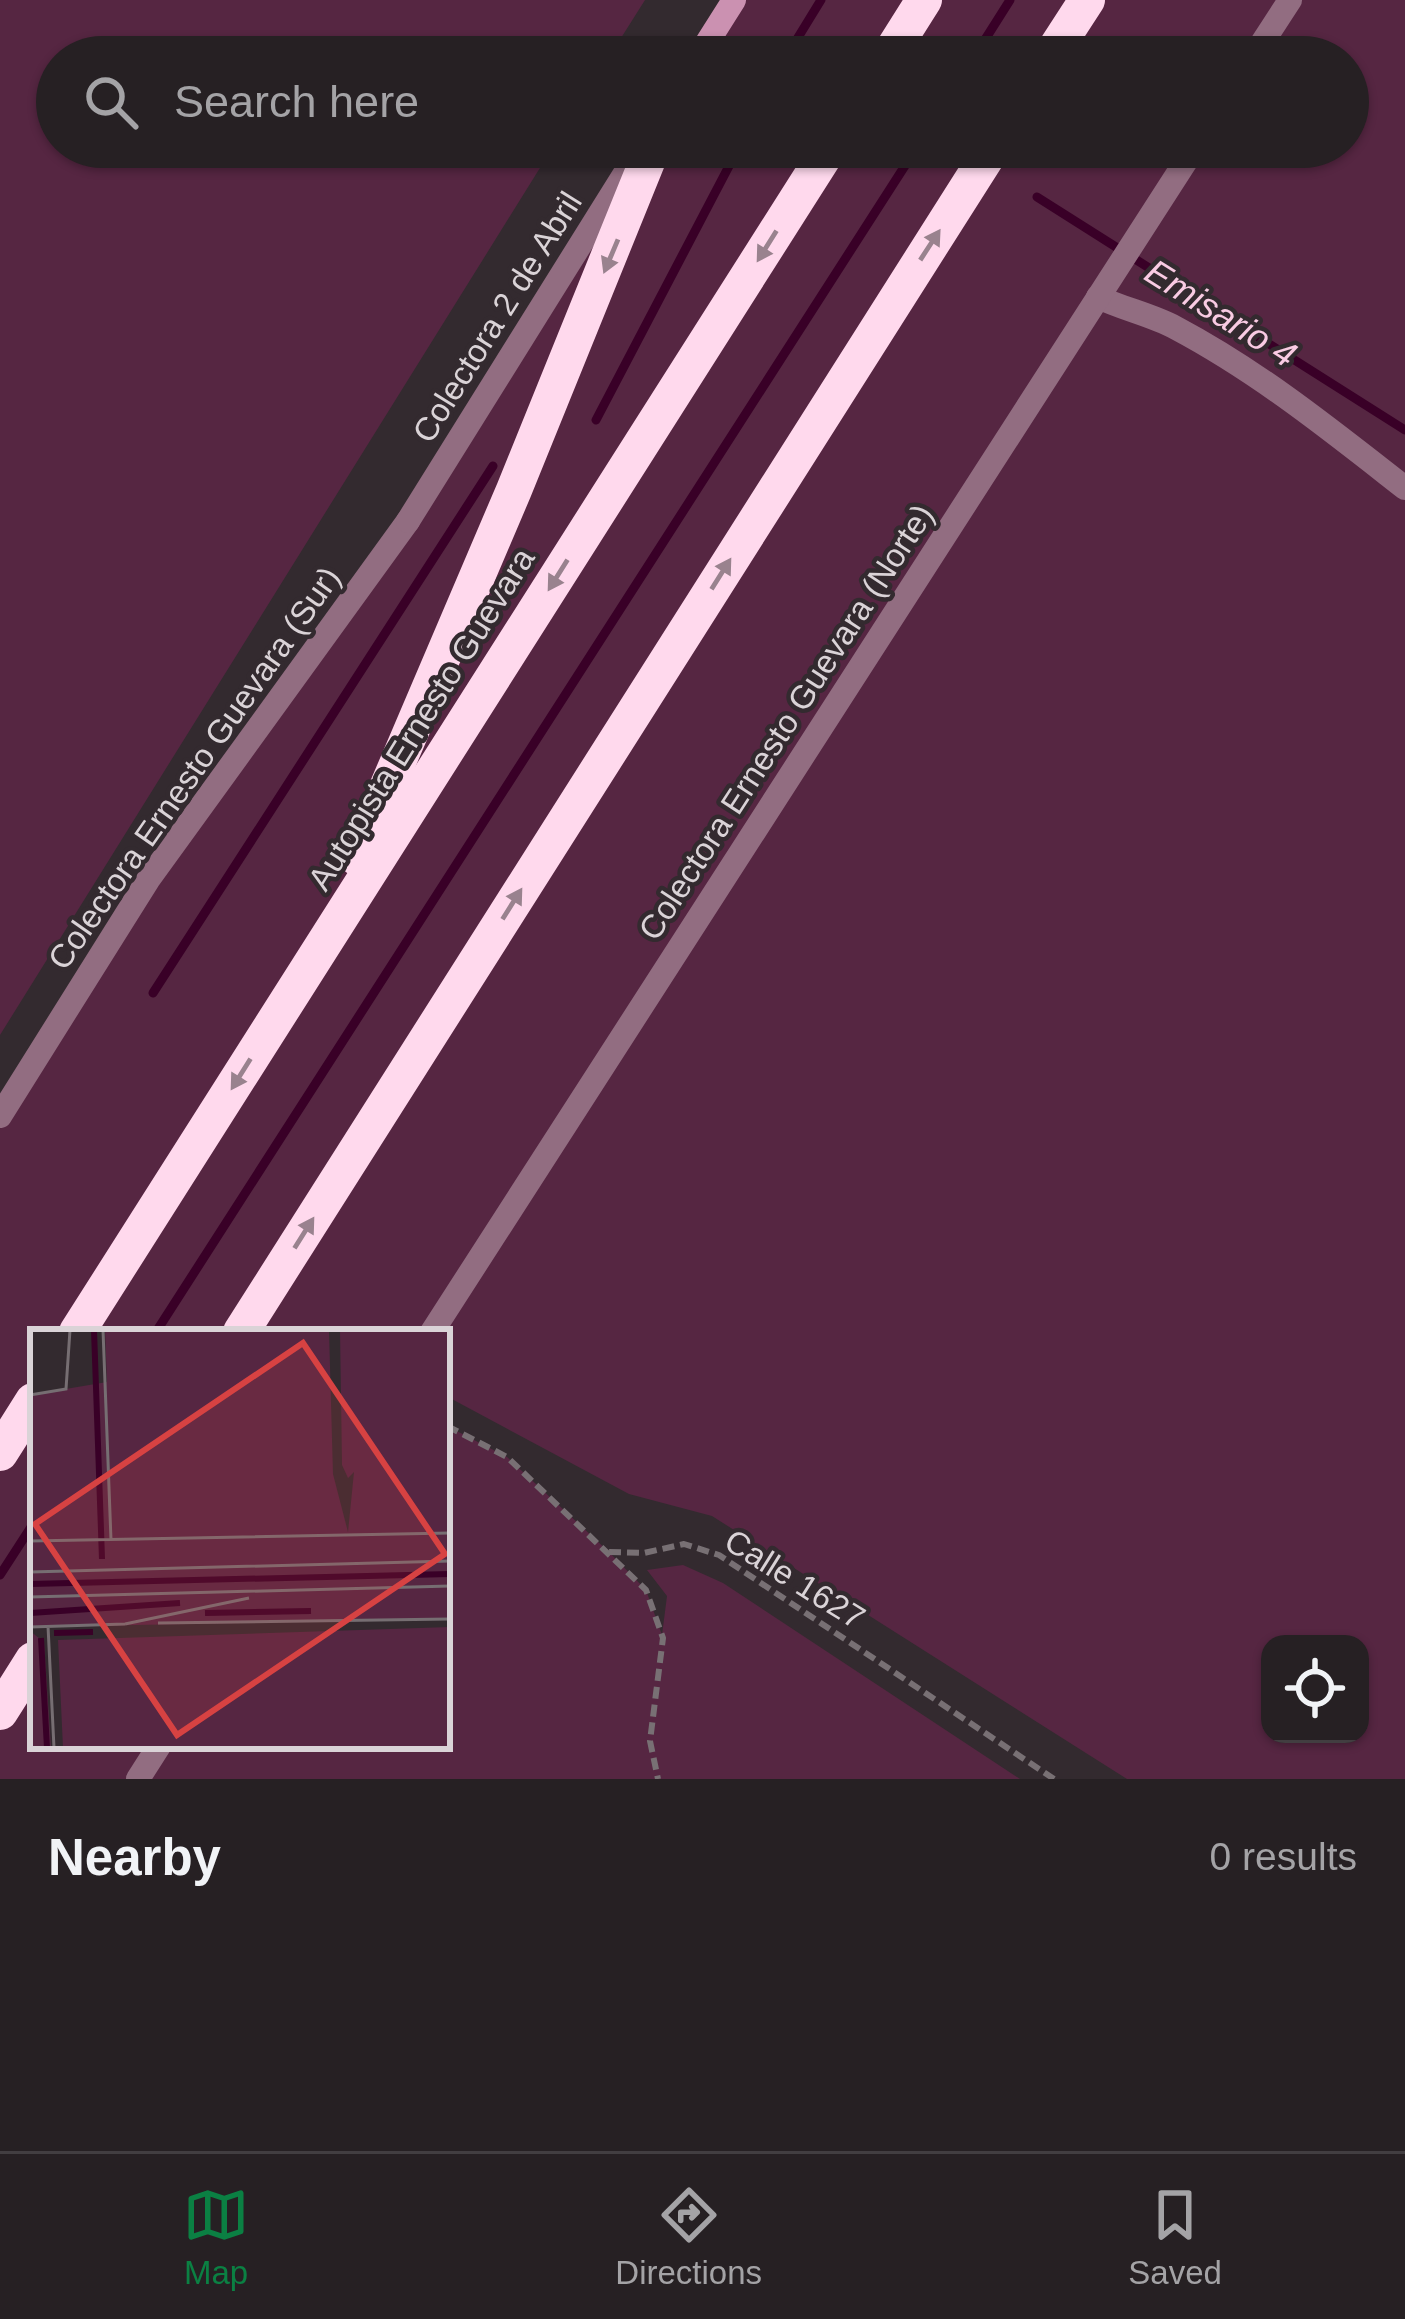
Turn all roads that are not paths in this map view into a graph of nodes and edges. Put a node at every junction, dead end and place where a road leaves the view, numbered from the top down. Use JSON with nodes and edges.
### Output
{"nodes":[{"id":1,"x":734,"y":0,"type":"edge"},
{"id":2,"x":924,"y":0,"type":"edge"},
{"id":3,"x":1087,"y":0,"type":"edge"},
{"id":4,"x":1290,"y":0,"type":"edge"},
{"id":5,"x":711,"y":36,"type":"edge"},
{"id":6,"x":901,"y":36,"type":"edge"},
{"id":7,"x":1064,"y":36,"type":"edge"},
{"id":8,"x":1267,"y":36,"type":"edge"},
{"id":9,"x":628,"y":168,"type":"edge"},
{"id":10,"x":644,"y":168,"type":"edge"},
{"id":11,"x":817,"y":168,"type":"edge"},
{"id":12,"x":980,"y":168,"type":"edge"},
{"id":13,"x":1181,"y":168,"type":"edge"},
{"id":14,"x":1098,"y":297,"type":"junction"},
{"id":15,"x":1405,"y":488,"type":"edge"},
{"id":16,"x":408,"y":521,"type":"joint"},
{"id":17,"x":304,"y":975,"type":"junction"},
{"id":18,"x":0,"y":1116,"type":"edge"},
{"id":19,"x":79,"y":1329,"type":"edge"},
{"id":20,"x":243,"y":1329,"type":"edge"},
{"id":21,"x":434,"y":1329,"type":"edge"},
{"id":22,"x":30,"y":1406,"type":"edge"},
{"id":23,"x":0,"y":1453,"type":"edge"},
{"id":24,"x":30,"y":1665,"type":"edge"},
{"id":25,"x":0,"y":1712,"type":"edge"},
{"id":26,"x":156,"y":1749,"type":"edge"},
{"id":27,"x":138,"y":1779,"type":"edge"}],
"edges":[{"from":1,"to":5,"type":"main road"},
{"from":2,"to":6,"type":"highway"},
{"from":3,"to":7,"type":"highway"},
{"from":4,"to":8,"type":"street"},
{"from":9,"to":16,"type":"street","name":"Colectora 2 de Abril"},
{"from":10,"to":17,"type":"highway","one_way":true},
{"from":11,"to":17,"type":"highway","name":"Autopista Ernesto Guevara","one_way":true},
{"from":20,"to":12,"type":"highway","one_way":true},
{"from":13,"to":14,"type":"street","name":"Colectora Ernesto Guevara (Norte)"},
{"from":14,"to":15,"type":"street"},
{"from":14,"to":21,"type":"street","name":"Colectora Ernesto Guevara (Norte)"},
{"from":16,"to":18,"type":"street","name":"Colectora Ernesto Guevara (Sur)"},
{"from":17,"to":19,"type":"highway","name":"Autopista Ernesto Guevara","one_way":true},
{"from":22,"to":23,"type":"highway"},
{"from":24,"to":25,"type":"highway"},
{"from":26,"to":27,"type":"street"}]}
